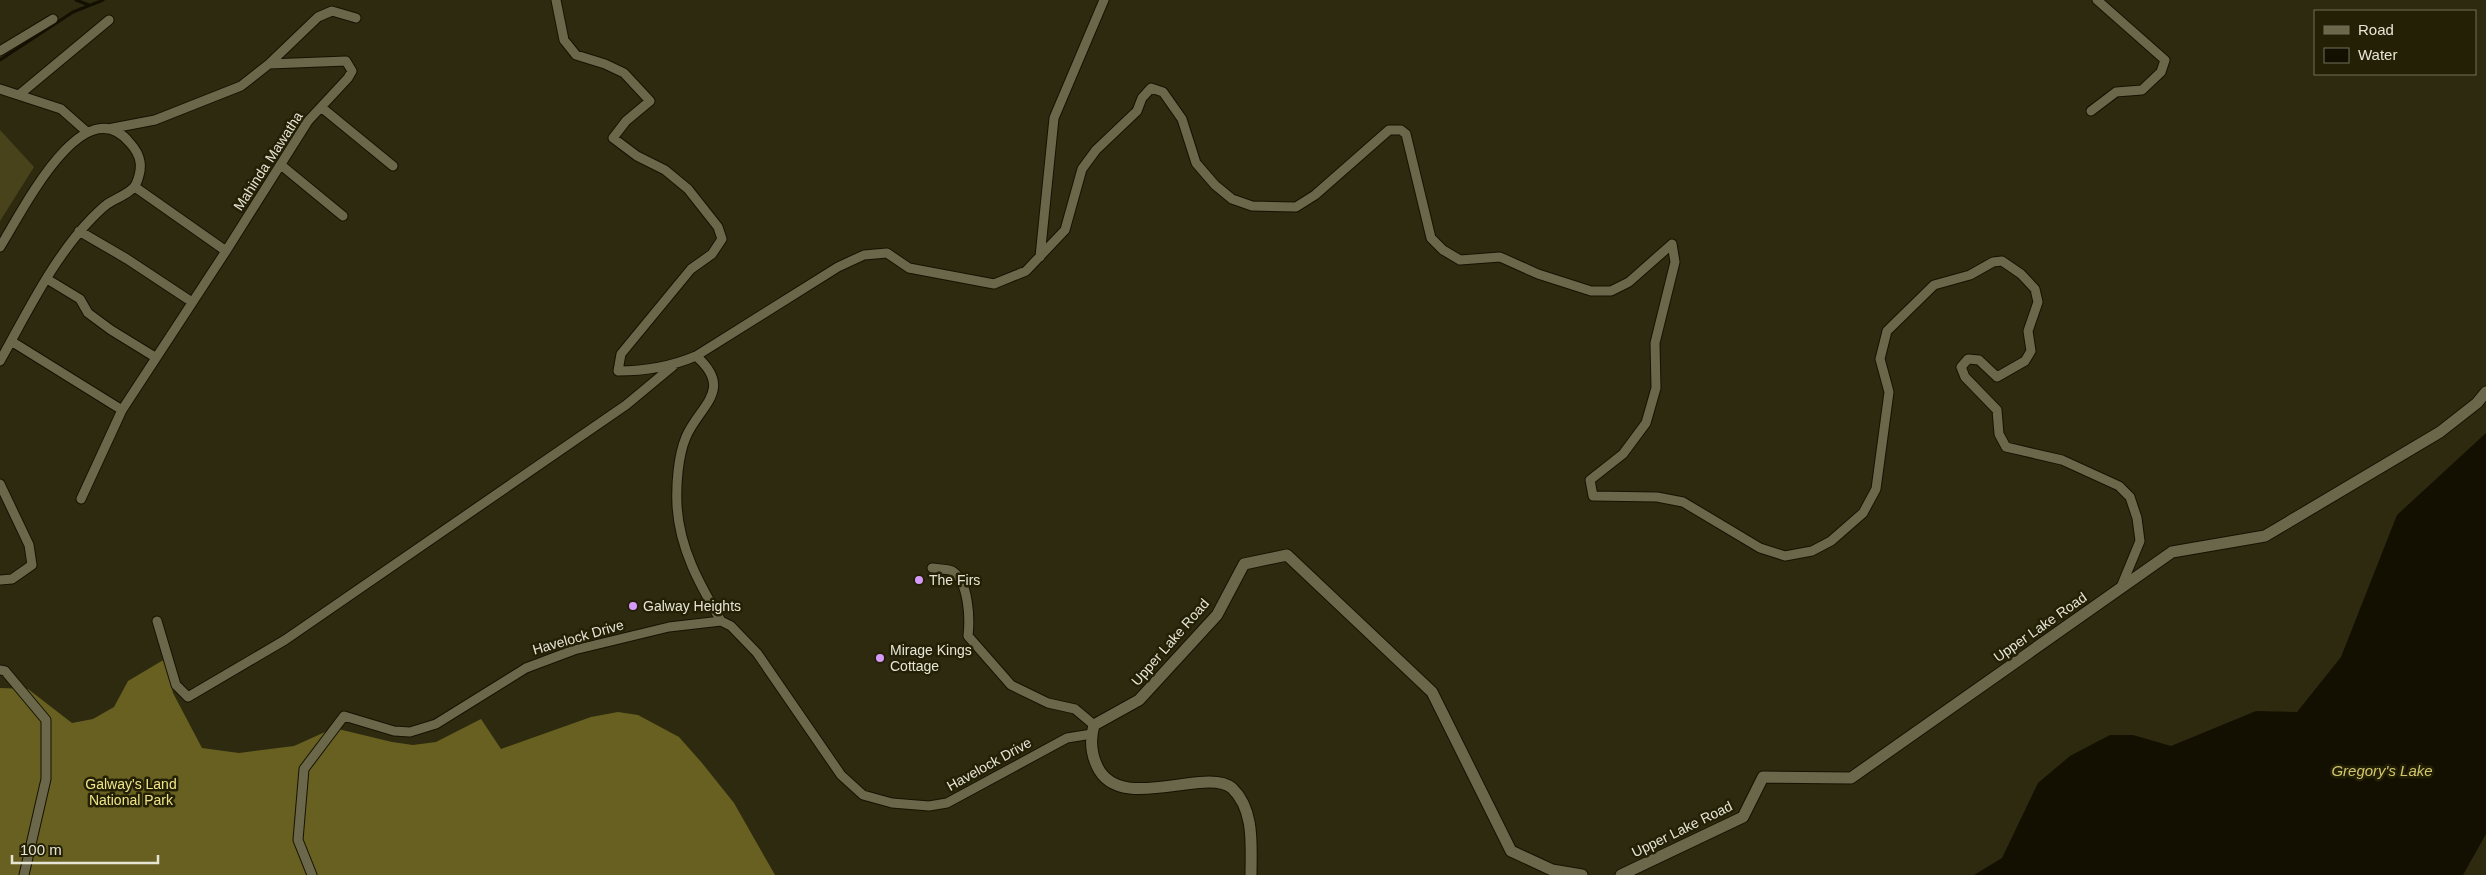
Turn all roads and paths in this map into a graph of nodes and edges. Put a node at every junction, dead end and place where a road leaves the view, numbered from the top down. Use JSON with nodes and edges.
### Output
{"nodes":[{"id":1,"x":556,"y":0,"type":"edge"},
{"id":2,"x":1104,"y":0,"type":"edge"},
{"id":3,"x":2097,"y":0,"type":"edge"},
{"id":4,"x":53,"y":18,"type":"dead end"},
{"id":5,"x":356,"y":18,"type":"dead end"},
{"id":6,"x":110,"y":20,"type":"dead end"},
{"id":7,"x":0,"y":52,"type":"edge"},
{"id":8,"x":269,"y":64,"type":"junction"},
{"id":9,"x":0,"y":89,"type":"edge"},
{"id":10,"x":20,"y":94,"type":"junction"},
{"id":11,"x":321,"y":107,"type":"junction"},
{"id":12,"x":2091,"y":111,"type":"dead end"},
{"id":13,"x":108,"y":128,"type":"junction"},
{"id":14,"x":87,"y":132,"type":"junction"},
{"id":15,"x":281,"y":165,"type":"junction"},
{"id":16,"x":393,"y":166,"type":"dead end"},
{"id":17,"x":135,"y":187,"type":"junction"},
{"id":18,"x":343,"y":216,"type":"dead end"},
{"id":19,"x":80,"y":231,"type":"junction"},
{"id":20,"x":0,"y":246,"type":"edge"},
{"id":21,"x":226,"y":252,"type":"junction"},
{"id":22,"x":1040,"y":257,"type":"junction"},
{"id":23,"x":47,"y":279,"type":"junction"},
{"id":24,"x":192,"y":302,"type":"junction"},
{"id":25,"x":11,"y":341,"type":"junction"},
{"id":26,"x":696,"y":356,"type":"junction"},
{"id":27,"x":156,"y":357,"type":"junction"},
{"id":28,"x":0,"y":361,"type":"edge"},
{"id":29,"x":676,"y":364,"type":"junction"},
{"id":30,"x":2486,"y":392,"type":"edge"},
{"id":31,"x":122,"y":410,"type":"junction"},
{"id":32,"x":0,"y":484,"type":"edge"},
{"id":33,"x":81,"y":499,"type":"dead end"},
{"id":34,"x":932,"y":568,"type":"dead end"},
{"id":35,"x":0,"y":580,"type":"edge"},
{"id":36,"x":2121,"y":588,"type":"junction"},
{"id":37,"x":157,"y":621,"type":"dead end"},
{"id":38,"x":721,"y":621,"type":"junction"},
{"id":39,"x":0,"y":670,"type":"edge"},
{"id":40,"x":1093,"y":729,"type":"junction"},
{"id":41,"x":24,"y":875,"type":"edge"},
{"id":42,"x":312,"y":875,"type":"edge"},
{"id":43,"x":1251,"y":875,"type":"edge"},
{"id":44,"x":1582,"y":875,"type":"edge"},
{"id":45,"x":1621,"y":875,"type":"edge"}],
"edges":[{"from":1,"to":29,"type":"street"},
{"from":2,"to":22,"type":"street"},
{"from":3,"to":12,"type":"street"},
{"from":4,"to":7,"type":"street"},
{"from":5,"to":8,"type":"street"},
{"from":6,"to":10,"type":"street"},
{"from":8,"to":11,"type":"street","name":"Mahinda Mawatha"},
{"from":8,"to":13,"type":"street"},
{"from":9,"to":10,"type":"street"},
{"from":10,"to":14,"type":"street"},
{"from":11,"to":15,"type":"street","name":"Mahinda Mawatha"},
{"from":11,"to":16,"type":"street"},
{"from":13,"to":14,"type":"street"},
{"from":13,"to":17,"type":"street"},
{"from":14,"to":20,"type":"street"},
{"from":15,"to":18,"type":"street"},
{"from":15,"to":21,"type":"street","name":"Mahinda Mawatha"},
{"from":17,"to":19,"type":"street"},
{"from":17,"to":21,"type":"street"},
{"from":19,"to":23,"type":"street"},
{"from":19,"to":24,"type":"street"},
{"from":21,"to":24,"type":"street","name":"Mahinda Mawatha"},
{"from":22,"to":26,"type":"street"},
{"from":22,"to":36,"type":"street"},
{"from":23,"to":25,"type":"street"},
{"from":23,"to":27,"type":"street"},
{"from":24,"to":27,"type":"street","name":"Mahinda Mawatha"},
{"from":25,"to":28,"type":"street"},
{"from":25,"to":31,"type":"street"},
{"from":26,"to":29,"type":"street"},
{"from":26,"to":38,"type":"street"},
{"from":27,"to":31,"type":"street","name":"Mahinda Mawatha"},
{"from":29,"to":37,"type":"street"},
{"from":30,"to":36,"type":"street","name":"Upper Lake Road"},
{"from":31,"to":33,"type":"street","name":"Mahinda Mawatha"},
{"from":32,"to":35,"type":"street"},
{"from":34,"to":40,"type":"street"},
{"from":36,"to":45,"type":"street","name":"Upper Lake Road"},
{"from":38,"to":40,"type":"street","name":"Havelock Drive"},
{"from":38,"to":42,"type":"street","name":"Havelock Drive"},
{"from":39,"to":41,"type":"street"},
{"from":40,"to":43,"type":"street"},
{"from":40,"to":44,"type":"street","name":"Upper Lake Road"}]}
